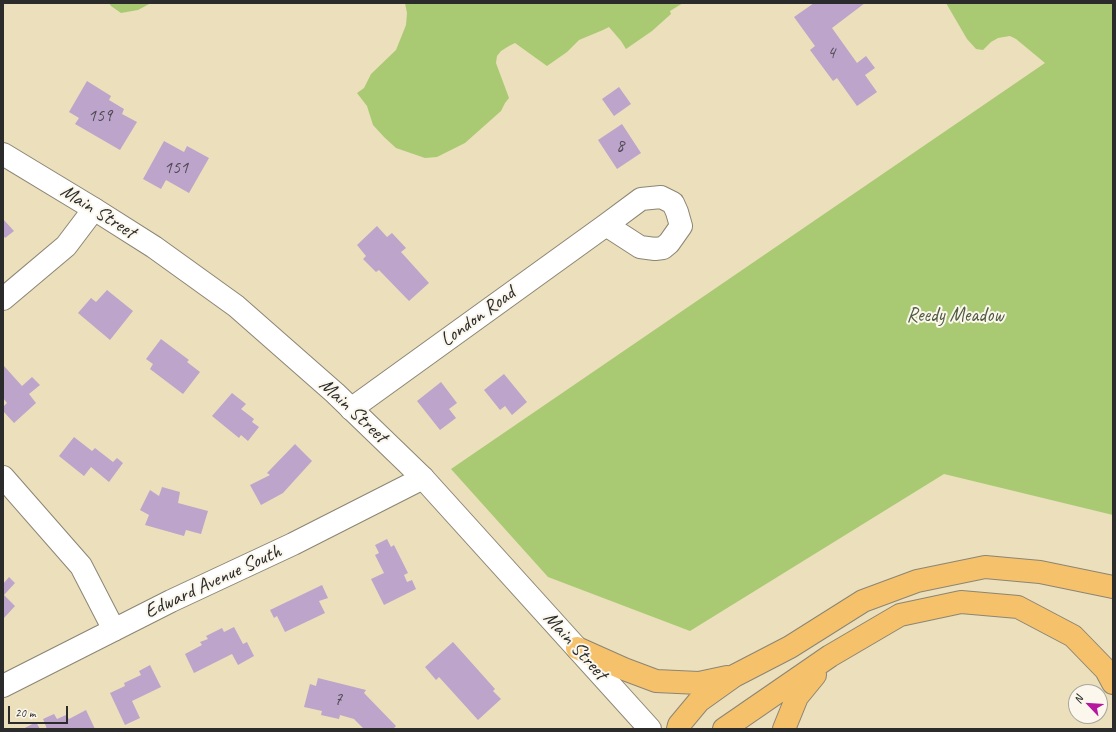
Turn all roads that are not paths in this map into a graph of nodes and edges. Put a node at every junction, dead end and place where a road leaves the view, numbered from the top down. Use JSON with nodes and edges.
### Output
{"nodes":[{"id":1,"x":3,"y":154,"type":"edge"},
{"id":2,"x":94,"y":209,"type":"junction"},
{"id":3,"x":606,"y":225,"type":"dead end"},
{"id":4,"x":3,"y":299,"type":"edge"},
{"id":5,"x":351,"y":409,"type":"junction"},
{"id":6,"x":3,"y":477,"type":"edge"},
{"id":7,"x":423,"y":478,"type":"junction"},
{"id":8,"x":1113,"y":587,"type":"edge"},
{"id":9,"x":114,"y":630,"type":"junction"},
{"id":10,"x":578,"y":648,"type":"junction"},
{"id":11,"x":830,"y":656,"type":"junction"},
{"id":12,"x":734,"y":676,"type":"junction"},
{"id":13,"x":1113,"y":683,"type":"edge"},
{"id":14,"x":3,"y":686,"type":"edge"},
{"id":15,"x":650,"y":729,"type":"edge"},
{"id":16,"x":678,"y":729,"type":"edge"},
{"id":17,"x":724,"y":729,"type":"edge"},
{"id":18,"x":784,"y":729,"type":"edge"}],
"edges":[{"from":1,"to":2,"type":"street","name":"Main Street"},
{"from":2,"to":4,"type":"street"},
{"from":2,"to":5,"type":"street","name":"Main Street"},
{"from":3,"to":5,"type":"street","name":"London Road"},
{"from":5,"to":7,"type":"street","name":"Main Street"},
{"from":6,"to":9,"type":"street"},
{"from":7,"to":9,"type":"street","name":"Edward Avenue South"},
{"from":7,"to":10,"type":"street","name":"Main Street"},
{"from":8,"to":12,"type":"highway"},
{"from":9,"to":14,"type":"street","name":"Edward Avenue South"},
{"from":10,"to":12,"type":"highway"},
{"from":10,"to":15,"type":"street","name":"Main Street"},
{"from":11,"to":13,"type":"highway"},
{"from":11,"to":17,"type":"highway"},
{"from":11,"to":18,"type":"highway"},
{"from":12,"to":16,"type":"highway"}]}
